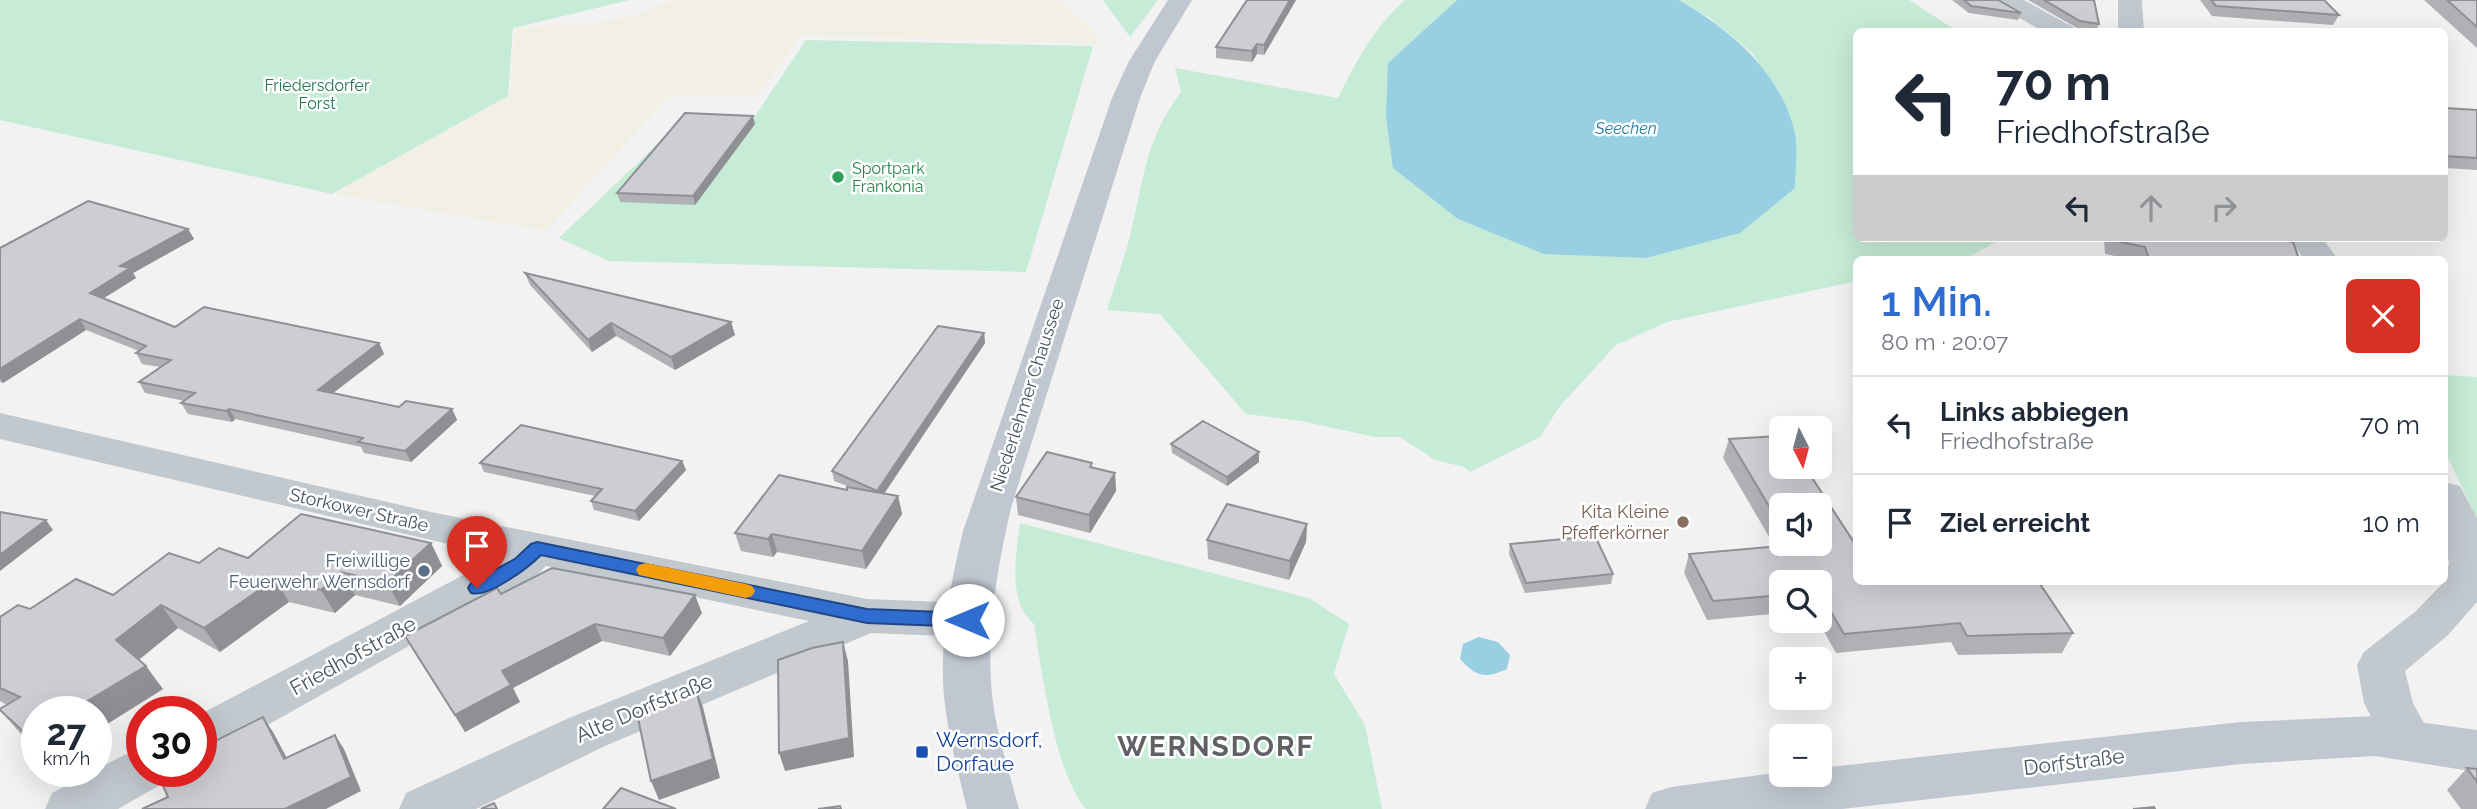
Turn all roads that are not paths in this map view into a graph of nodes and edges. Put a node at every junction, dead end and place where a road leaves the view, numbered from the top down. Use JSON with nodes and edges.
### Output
{"nodes":[{"id":1,"x":1180,"y":0,"type":"edge"},
{"id":2,"x":2006,"y":0,"type":"edge"},
{"id":3,"x":2130,"y":0,"type":"edge"},
{"id":4,"x":2057,"y":28,"type":"edge"},
{"id":5,"x":2131,"y":28,"type":"edge"},
{"id":6,"x":2308,"y":242,"type":"edge"},
{"id":7,"x":2319,"y":256,"type":"edge"},
{"id":8,"x":0,"y":426,"type":"edge"},
{"id":9,"x":2448,"y":502,"type":"edge"},
{"id":10,"x":537,"y":548,"type":"junction"},
{"id":11,"x":867,"y":616,"type":"junction"},
{"id":12,"x":968,"y":620,"type":"junction"},
{"id":13,"x":217,"y":729,"type":"edge"},
{"id":14,"x":2407,"y":738,"type":"junction"},
{"id":15,"x":2477,"y":751,"type":"edge"},
{"id":16,"x":126,"y":779,"type":"edge"},
{"id":17,"x":71,"y":809,"type":"edge"},
{"id":18,"x":425,"y":809,"type":"edge"},
{"id":19,"x":993,"y":809,"type":"edge"},
{"id":20,"x":1671,"y":809,"type":"edge"}],
"edges":[{"from":1,"to":12,"type":"main road","name":"Niederlehmer Chaussee"},
{"from":2,"to":4,"type":"street"},
{"from":3,"to":5,"type":"street"},
{"from":6,"to":7,"type":"street"},
{"from":8,"to":10,"type":"street","name":"Storkower Straße"},
{"from":9,"to":14,"type":"street"},
{"from":10,"to":11,"type":"street","name":"Storkower Straße"},
{"from":10,"to":13,"type":"street","name":"Friedhofstraße"},
{"from":11,"to":12,"type":"street","name":"Storkower Straße"},
{"from":11,"to":18,"type":"street","name":"Alte Dorfstraße"},
{"from":12,"to":19,"type":"main road","name":"Niederlehmer Chaussee"},
{"from":14,"to":15,"type":"main road","name":"Dorfstraße"},
{"from":14,"to":20,"type":"main road","name":"Dorfstraße"},
{"from":16,"to":17,"type":"street"}]}
